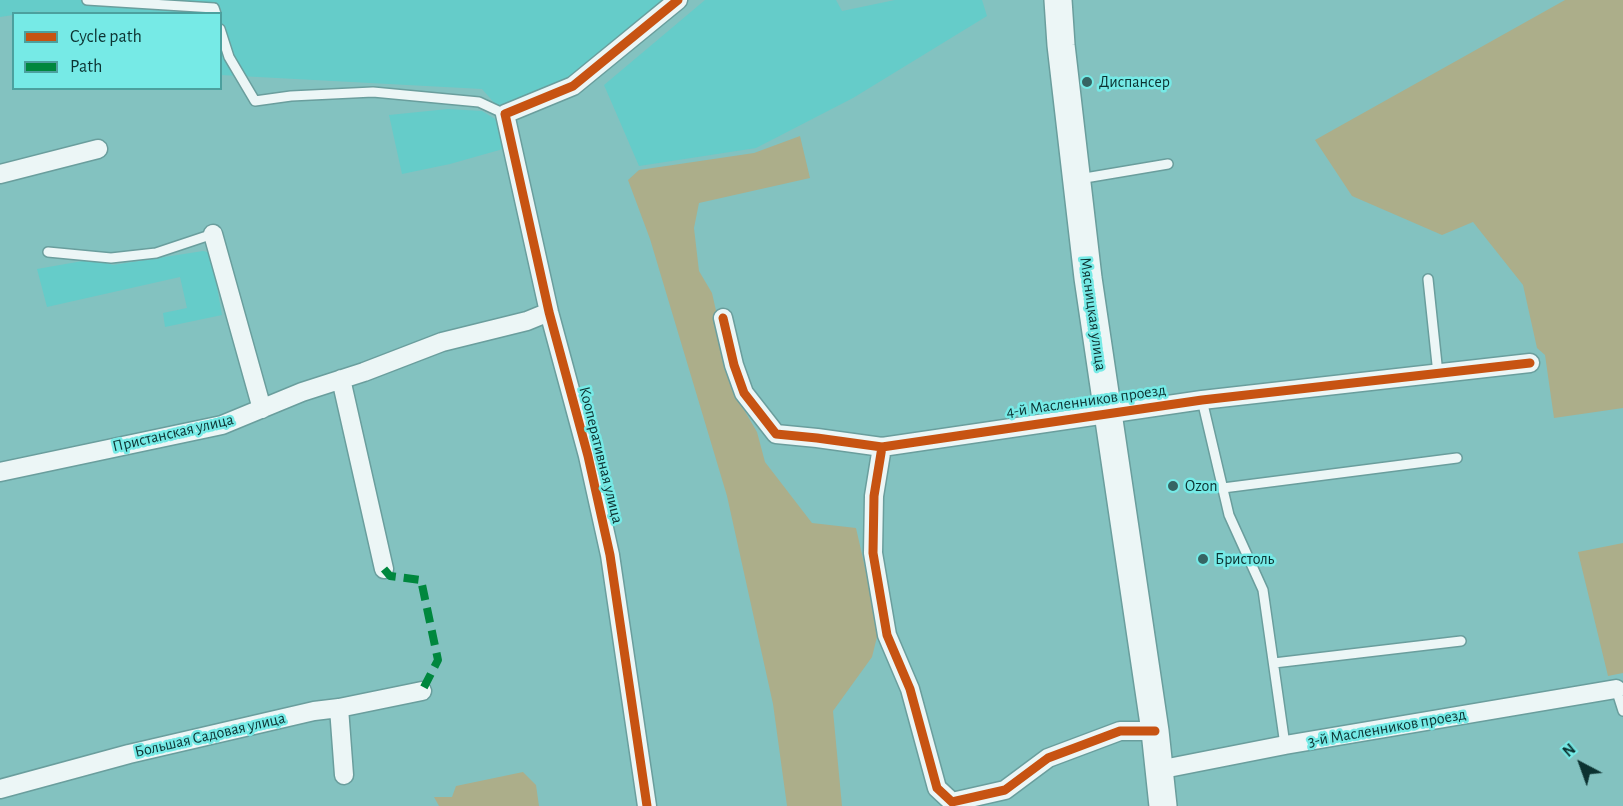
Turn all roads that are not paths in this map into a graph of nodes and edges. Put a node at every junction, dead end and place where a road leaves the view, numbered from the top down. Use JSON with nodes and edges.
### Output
{"nodes":[{"id":1,"x":87,"y":0,"type":"edge"},
{"id":2,"x":678,"y":0,"type":"edge"},
{"id":3,"x":1058,"y":0,"type":"edge"},
{"id":4,"x":215,"y":12,"type":"edge"},
{"id":5,"x":222,"y":35,"type":"edge"},
{"id":6,"x":505,"y":114,"type":"junction"},
{"id":7,"x":98,"y":149,"type":"dead end"},
{"id":8,"x":1168,"y":164,"type":"dead end"},
{"id":9,"x":0,"y":174,"type":"edge"},
{"id":10,"x":1076,"y":179,"type":"junction"},
{"id":11,"x":213,"y":234,"type":"joint"},
{"id":12,"x":48,"y":252,"type":"dead end"},
{"id":13,"x":1428,"y":279,"type":"dead end"},
{"id":14,"x":549,"y":312,"type":"junction"},
{"id":15,"x":723,"y":318,"type":"dead end"},
{"id":16,"x":1530,"y":363,"type":"dead end"},
{"id":17,"x":1438,"y":374,"type":"junction"},
{"id":18,"x":341,"y":379,"type":"junction"},
{"id":19,"x":1203,"y":400,"type":"junction"},
{"id":20,"x":262,"y":409,"type":"junction"},
{"id":21,"x":1107,"y":413,"type":"junction"},
{"id":22,"x":882,"y":447,"type":"junction"},
{"id":23,"x":1456,"y":458,"type":"dead end"},
{"id":24,"x":0,"y":472,"type":"edge"},
{"id":25,"x":1223,"y":488,"type":"junction"},
{"id":26,"x":384,"y":569,"type":"dead end"},
{"id":27,"x":1461,"y":641,"type":"dead end"},
{"id":28,"x":1274,"y":663,"type":"junction"},
{"id":29,"x":1616,"y":689,"type":"joint"},
{"id":30,"x":422,"y":691,"type":"dead end"},
{"id":31,"x":339,"y":708,"type":"junction"},
{"id":32,"x":1623,"y":711,"type":"edge"},
{"id":33,"x":1155,"y":731,"type":"junction"},
{"id":34,"x":1285,"y":745,"type":"junction"},
{"id":35,"x":1158,"y":770,"type":"junction"},
{"id":36,"x":344,"y":775,"type":"dead end"},
{"id":37,"x":0,"y":789,"type":"edge"},
{"id":38,"x":954,"y":804,"type":"edge"},
{"id":39,"x":647,"y":806,"type":"edge"},
{"id":40,"x":1163,"y":806,"type":"edge"}],
"edges":[{"from":1,"to":4,"type":"lane"},
{"from":2,"to":6,"type":"street"},
{"from":3,"to":10,"type":"main road","name":"Мясницкая улица"},
{"from":5,"to":6,"type":"lane"},
{"from":6,"to":14,"type":"street","name":"Кооперативная улица"},
{"from":7,"to":9,"type":"street"},
{"from":8,"to":10,"type":"lane"},
{"from":10,"to":21,"type":"main road","name":"Мясницкая улица"},
{"from":11,"to":12,"type":"lane"},
{"from":11,"to":20,"type":"street"},
{"from":13,"to":17,"type":"lane"},
{"from":14,"to":18,"type":"street","name":"Пристанская улица"},
{"from":14,"to":39,"type":"street","name":"Кооперативная улица"},
{"from":15,"to":22,"type":"street","name":"4-й Масленников проезд"},
{"from":16,"to":17,"type":"street","name":"4-й Масленников проезд"},
{"from":17,"to":19,"type":"street","name":"4-й Масленников проезд"},
{"from":18,"to":20,"type":"street","name":"Пристанская улица"},
{"from":18,"to":26,"type":"street"},
{"from":19,"to":21,"type":"street","name":"4-й Масленников проезд"},
{"from":19,"to":25,"type":"lane"},
{"from":20,"to":24,"type":"street","name":"Пристанская улица"},
{"from":21,"to":22,"type":"street","name":"4-й Масленников проезд"},
{"from":21,"to":33,"type":"main road","name":"Мясницкая улица"},
{"from":22,"to":38,"type":"street"},
{"from":23,"to":25,"type":"lane"},
{"from":25,"to":28,"type":"lane"},
{"from":27,"to":28,"type":"lane"},
{"from":28,"to":34,"type":"lane"},
{"from":29,"to":32,"type":"lane"},
{"from":29,"to":34,"type":"street","name":"3-й Масленников проезд"},
{"from":30,"to":31,"type":"street","name":"Большая Садовая улица"},
{"from":31,"to":36,"type":"street"},
{"from":31,"to":37,"type":"street","name":"Большая Садовая улица"},
{"from":33,"to":35,"type":"main road","name":"Мясницкая улица"},
{"from":33,"to":38,"type":"street"},
{"from":34,"to":35,"type":"street","name":"3-й Масленников проезд"},
{"from":35,"to":40,"type":"main road","name":"Мясницкая улица"}]}
